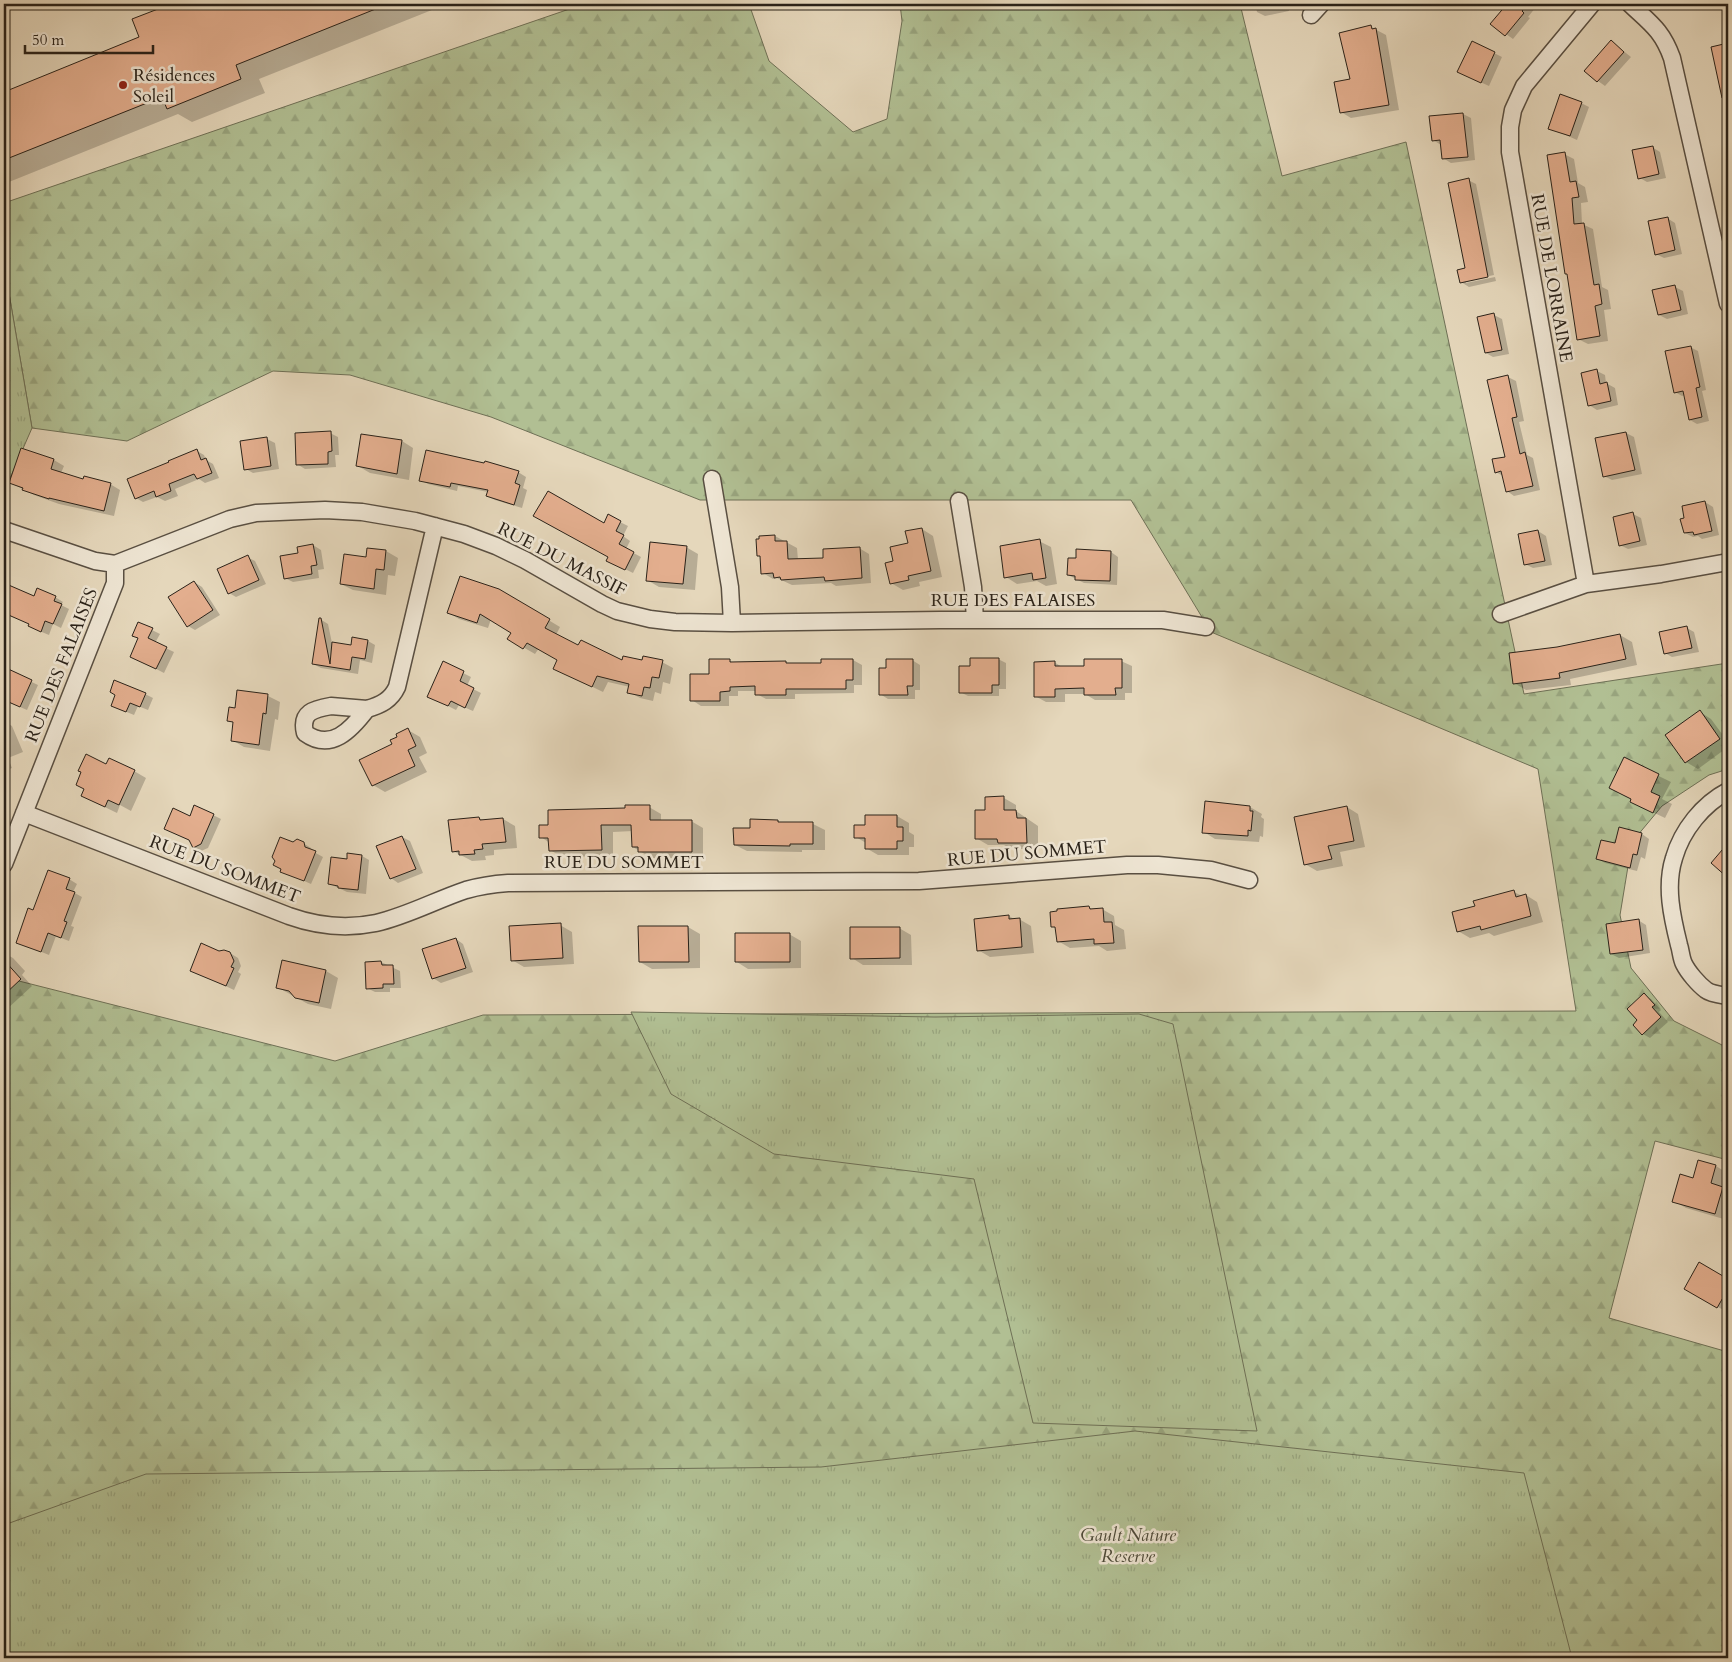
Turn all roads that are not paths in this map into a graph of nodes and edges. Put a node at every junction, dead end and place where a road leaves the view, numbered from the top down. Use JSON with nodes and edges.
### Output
{"nodes":[{"id":1,"x":1592,"y":4,"type":"edge"},
{"id":2,"x":1630,"y":4,"type":"edge"},
{"id":3,"x":1728,"y":304,"type":"edge"},
{"id":4,"x":712,"y":479,"type":"dead end"},
{"id":5,"x":960,"y":501,"type":"dead end"},
{"id":6,"x":435,"y":526,"type":"junction"},
{"id":7,"x":4,"y":530,"type":"edge"},
{"id":8,"x":1728,"y":562,"type":"edge"},
{"id":9,"x":115,"y":564,"type":"junction"},
{"id":10,"x":1586,"y":584,"type":"junction"},
{"id":11,"x":1501,"y":614,"type":"dead end"},
{"id":12,"x":975,"y":620,"type":"junction"},
{"id":13,"x":820,"y":621,"type":"joint"},
{"id":14,"x":732,"y":622,"type":"junction"},
{"id":15,"x":1206,"y":627,"type":"dead end"},
{"id":16,"x":367,"y":709,"type":"dead end"},
{"id":17,"x":1728,"y":791,"type":"edge"},
{"id":18,"x":24,"y":813,"type":"junction"},
{"id":19,"x":4,"y":864,"type":"edge"},
{"id":20,"x":1249,"y":880,"type":"dead end"},
{"id":21,"x":1728,"y":996,"type":"edge"}],
"edges":[{"from":1,"to":10,"type":"street","name":"RUE DE LORRAINE"},
{"from":2,"to":3,"type":"street"},
{"from":4,"to":14,"type":"street"},
{"from":5,"to":12,"type":"street"},
{"from":6,"to":9,"type":"street","name":"RUE DU MASSIF"},
{"from":6,"to":14,"type":"street","name":"RUE DU MASSIF"},
{"from":6,"to":16,"type":"street"},
{"from":7,"to":9,"type":"street"},
{"from":8,"to":10,"type":"street"},
{"from":9,"to":18,"type":"street","name":"RUE DES FALAISES"},
{"from":10,"to":11,"type":"street"},
{"from":12,"to":13,"type":"street","name":"RUE DES FALAISES"},
{"from":12,"to":15,"type":"street","name":"RUE DES FALAISES"},
{"from":13,"to":14,"type":"street","name":"RUE DU MASSIF"},
{"from":17,"to":21,"type":"street"},
{"from":18,"to":19,"type":"street","name":"RUE DES FALAISES"},
{"from":18,"to":20,"type":"street","name":"RUE DU SOMMET"}]}
